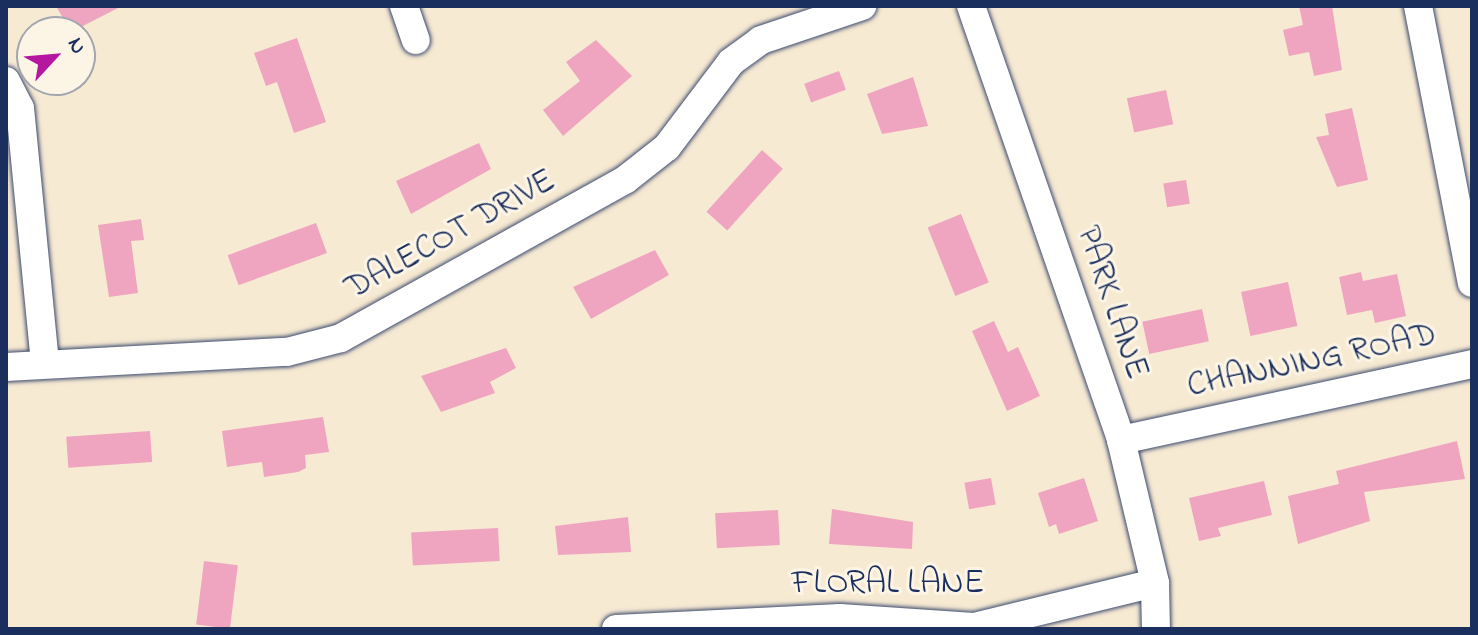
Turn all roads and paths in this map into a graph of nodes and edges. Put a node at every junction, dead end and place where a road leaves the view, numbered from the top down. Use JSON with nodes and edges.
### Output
{"nodes":[{"id":1,"x":404,"y":6,"type":"edge"},
{"id":2,"x":862,"y":6,"type":"edge"},
{"id":3,"x":971,"y":6,"type":"edge"},
{"id":4,"x":1418,"y":6,"type":"edge"},
{"id":5,"x":416,"y":40,"type":"dead end"},
{"id":6,"x":6,"y":81,"type":"edge"},
{"id":7,"x":1472,"y":283,"type":"edge"},
{"id":8,"x":45,"y":362,"type":"junction"},
{"id":9,"x":1472,"y":364,"type":"edge"},
{"id":10,"x":6,"y":367,"type":"edge"},
{"id":11,"x":1121,"y":440,"type":"junction"},
{"id":12,"x":1155,"y":583,"type":"junction"},
{"id":13,"x":616,"y":629,"type":"edge"},
{"id":14,"x":1156,"y":629,"type":"edge"}],
"edges":[{"from":1,"to":5,"type":"street"},
{"from":2,"to":8,"type":"street","name":"DALECOT DRIVE"},
{"from":3,"to":11,"type":"street","name":"PARK LANE"},
{"from":4,"to":7,"type":"street"},
{"from":6,"to":8,"type":"street"},
{"from":8,"to":10,"type":"street","name":"DALECOT DRIVE"},
{"from":9,"to":11,"type":"street","name":"CHANNING ROAD"},
{"from":11,"to":12,"type":"street","name":"PARK LANE"},
{"from":12,"to":13,"type":"street","name":"FLORAL LANE"},
{"from":12,"to":14,"type":"street","name":"PARK LANE"}]}
